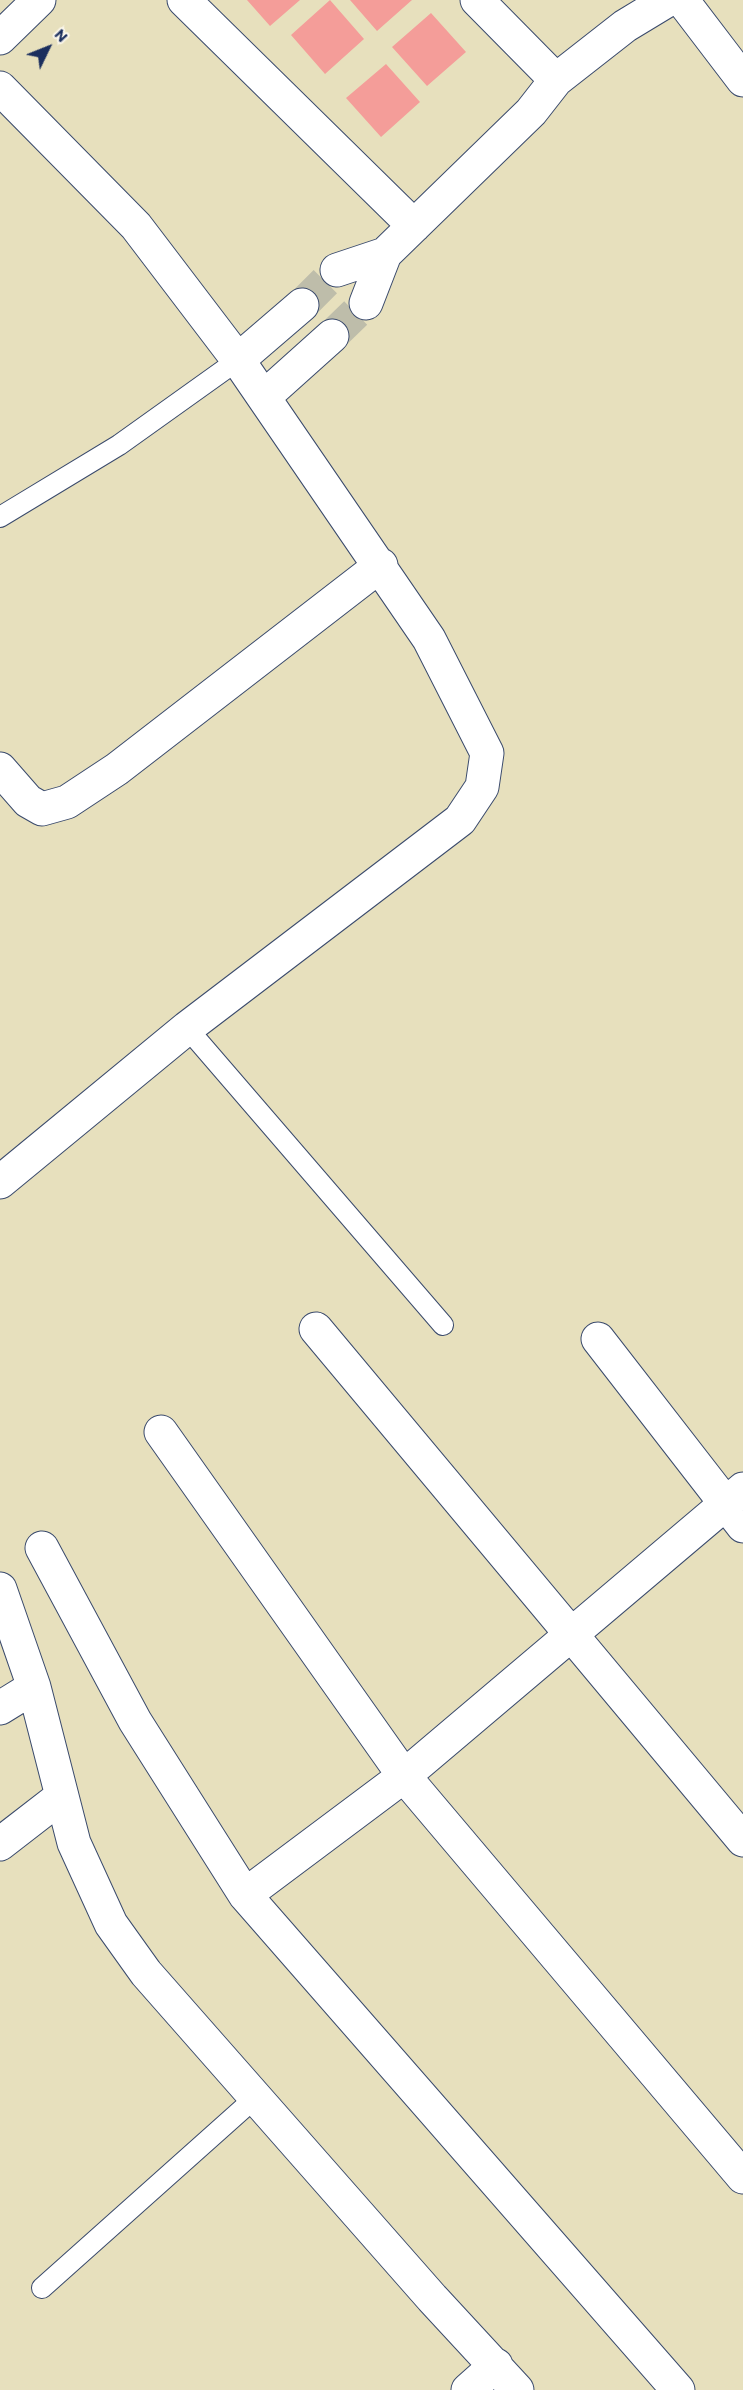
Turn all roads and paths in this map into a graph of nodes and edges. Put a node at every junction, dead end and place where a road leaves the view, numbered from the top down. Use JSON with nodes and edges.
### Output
{"nodes":[{"id":1,"x":39,"y":0,"type":"edge"},
{"id":2,"x":184,"y":0,"type":"edge"},
{"id":3,"x":477,"y":0,"type":"edge"},
{"id":4,"x":668,"y":0,"type":"edge"},
{"id":5,"x":682,"y":0,"type":"edge"},
{"id":6,"x":0,"y":38,"type":"edge"},
{"id":7,"x":556,"y":80,"type":"junction"},
{"id":8,"x":743,"y":80,"type":"edge"},
{"id":9,"x":0,"y":88,"type":"edge"},
{"id":10,"x":414,"y":226,"type":"junction"},
{"id":11,"x":385,"y":254,"type":"junction"},
{"id":12,"x":337,"y":270,"type":"tunnel mouth"},
{"id":13,"x":366,"y":303,"type":"tunnel mouth"},
{"id":14,"x":302,"y":305,"type":"tunnel mouth"},
{"id":15,"x":332,"y":336,"type":"tunnel mouth"},
{"id":16,"x":238,"y":360,"type":"junction"},
{"id":17,"x":264,"y":397,"type":"junction"},
{"id":18,"x":0,"y":517,"type":"edge"},
{"id":19,"x":381,"y":565,"type":"junction"},
{"id":20,"x":0,"y":769,"type":"edge"},
{"id":21,"x":187,"y":1028,"type":"junction"},
{"id":22,"x":4,"y":1169,"type":"edge"},
{"id":23,"x":443,"y":1325,"type":"dead end"},
{"id":24,"x":316,"y":1329,"type":"dead end"},
{"id":25,"x":598,"y":1339,"type":"dead end"},
{"id":26,"x":161,"y":1432,"type":"dead end"},
{"id":27,"x":737,"y":1506,"type":"edge"},
{"id":28,"x":42,"y":1548,"type":"dead end"},
{"id":29,"x":0,"y":1589,"type":"edge"},
{"id":30,"x":572,"y":1633,"type":"junction"},
{"id":31,"x":34,"y":1687,"type":"junction"},
{"id":32,"x":0,"y":1708,"type":"edge"},
{"id":33,"x":404,"y":1776,"type":"junction"},
{"id":34,"x":62,"y":1796,"type":"junction"},
{"id":35,"x":743,"y":1840,"type":"edge"},
{"id":36,"x":0,"y":1844,"type":"edge"},
{"id":37,"x":245,"y":1895,"type":"junction"},
{"id":38,"x":255,"y":2097,"type":"junction"},
{"id":39,"x":743,"y":2177,"type":"edge"},
{"id":40,"x":42,"y":2288,"type":"dead end"},
{"id":41,"x":496,"y":2365,"type":"junction"},
{"id":42,"x":468,"y":2390,"type":"edge"},
{"id":43,"x":517,"y":2390,"type":"edge"},
{"id":44,"x":678,"y":2390,"type":"edge"}],
"edges":[{"from":1,"to":6,"type":"street"},
{"from":2,"to":10,"type":"street"},
{"from":3,"to":7,"type":"street"},
{"from":4,"to":7,"type":"street"},
{"from":5,"to":8,"type":"street"},
{"from":7,"to":10,"type":"street"},
{"from":9,"to":16,"type":"street"},
{"from":10,"to":11,"type":"street"},
{"from":11,"to":12,"type":"street"},
{"from":11,"to":13,"type":"street"},
{"from":14,"to":16,"type":"street"},
{"from":15,"to":17,"type":"street"},
{"from":16,"to":17,"type":"street"},
{"from":16,"to":18,"type":"lane"},
{"from":17,"to":19,"type":"street"},
{"from":19,"to":20,"type":"street"},
{"from":19,"to":21,"type":"street"},
{"from":21,"to":22,"type":"street"},
{"from":21,"to":23,"type":"lane"},
{"from":24,"to":30,"type":"street"},
{"from":25,"to":27,"type":"street"},
{"from":26,"to":33,"type":"street"},
{"from":27,"to":30,"type":"street"},
{"from":28,"to":37,"type":"street"},
{"from":29,"to":31,"type":"street"},
{"from":30,"to":33,"type":"street"},
{"from":30,"to":35,"type":"street"},
{"from":31,"to":32,"type":"street"},
{"from":31,"to":34,"type":"street"},
{"from":33,"to":37,"type":"street"},
{"from":33,"to":39,"type":"street"},
{"from":34,"to":36,"type":"street"},
{"from":34,"to":38,"type":"street"},
{"from":37,"to":44,"type":"street"},
{"from":38,"to":40,"type":"lane"},
{"from":38,"to":41,"type":"street"},
{"from":41,"to":42,"type":"street"},
{"from":41,"to":43,"type":"street"}]}
